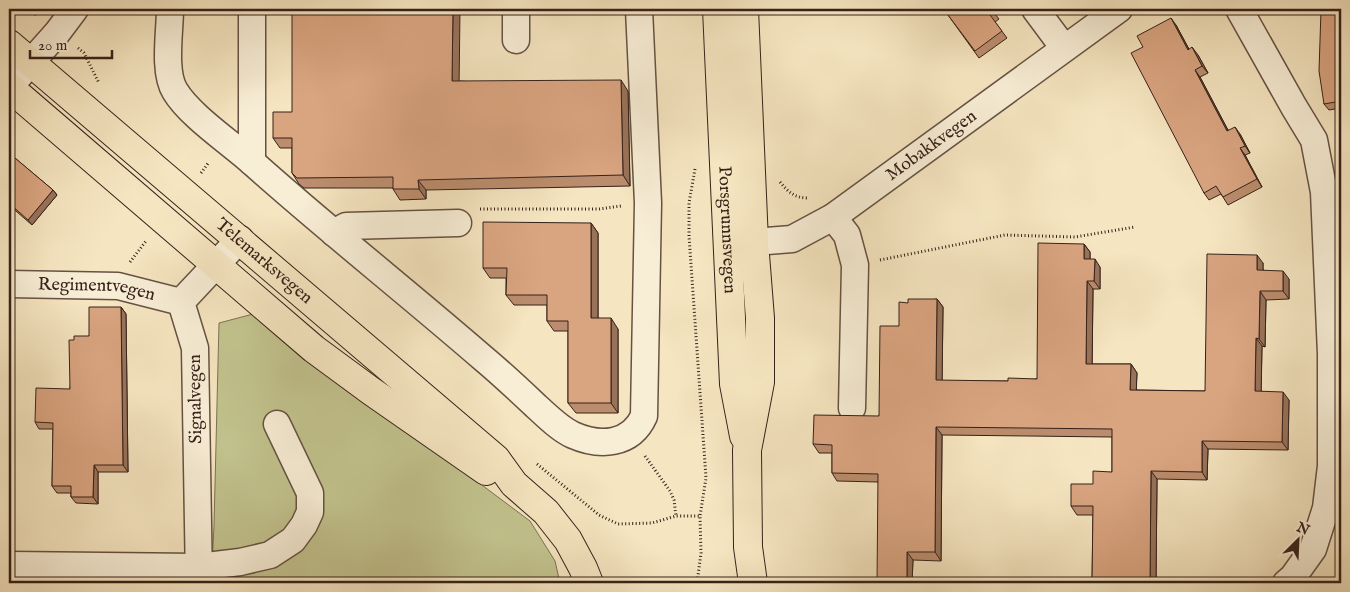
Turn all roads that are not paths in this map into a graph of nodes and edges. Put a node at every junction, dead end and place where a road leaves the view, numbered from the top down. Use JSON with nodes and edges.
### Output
{"nodes":[{"id":1,"x":75,"y":9,"type":"edge"},
{"id":2,"x":170,"y":9,"type":"edge"},
{"id":3,"x":252,"y":9,"type":"edge"},
{"id":4,"x":516,"y":9,"type":"edge"},
{"id":5,"x":640,"y":9,"type":"edge"},
{"id":6,"x":717,"y":9,"type":"edge"},
{"id":7,"x":744,"y":9,"type":"edge"},
{"id":8,"x":1035,"y":9,"type":"edge"},
{"id":9,"x":1119,"y":9,"type":"edge"},
{"id":10,"x":1239,"y":9,"type":"edge"},
{"id":11,"x":516,"y":40,"type":"dead end"},
{"id":12,"x":9,"y":44,"type":"edge"},
{"id":13,"x":1064,"y":48,"type":"junction"},
{"id":14,"x":30,"y":62,"type":"junction"},
{"id":15,"x":9,"y":87,"type":"edge"},
{"id":16,"x":252,"y":162,"type":"junction"},
{"id":17,"x":833,"y":217,"type":"junction"},
{"id":18,"x":458,"y":223,"type":"road end"},
{"id":19,"x":334,"y":233,"type":"junction"},
{"id":20,"x":240,"y":240,"type":"junction"},
{"id":21,"x":754,"y":242,"type":"junction"},
{"id":22,"x":728,"y":250,"type":"junction"},
{"id":23,"x":217,"y":265,"type":"junction"},
{"id":24,"x":9,"y":284,"type":"edge"},
{"id":25,"x":181,"y":302,"type":"junction"},
{"id":26,"x":852,"y":408,"type":"dead end"},
{"id":27,"x":277,"y":424,"type":"dead end"},
{"id":28,"x":747,"y":450,"type":"junction"},
{"id":29,"x":514,"y":484,"type":"junction"},
{"id":30,"x":748,"y":547,"type":"junction"},
{"id":31,"x":9,"y":565,"type":"edge"},
{"id":32,"x":46,"y":574,"type":"edge"},
{"id":33,"x":199,"y":575,"type":"edge"},
{"id":34,"x":589,"y":583,"type":"edge"},
{"id":35,"x":744,"y":583,"type":"edge"},
{"id":36,"x":753,"y":583,"type":"edge"},
{"id":37,"x":1286,"y":583,"type":"edge"}],
"edges":[{"from":1,"to":14,"type":"street"},
{"from":2,"to":16,"type":"street"},
{"from":3,"to":16,"type":"street"},
{"from":4,"to":11,"type":"street"},
{"from":5,"to":19,"type":"street"},
{"from":6,"to":22,"type":"main road","name":"Porsgrunnsvegen"},
{"from":7,"to":21,"type":"main road","name":"Porsgrunnsvegen"},
{"from":8,"to":13,"type":"street"},
{"from":9,"to":13,"type":"street","name":"Mobakkvegen"},
{"from":10,"to":37,"type":"street"},
{"from":12,"to":14,"type":"main road","name":"Telemarksvegen"},
{"from":13,"to":17,"type":"street","name":"Mobakkvegen"},
{"from":14,"to":15,"type":"street"},
{"from":14,"to":20,"type":"main road","name":"Telemarksvegen"},
{"from":15,"to":23,"type":"main road","name":"Telemarksvegen"},
{"from":16,"to":19,"type":"street"},
{"from":17,"to":21,"type":"street","name":"Mobakkvegen"},
{"from":17,"to":26,"type":"street"},
{"from":18,"to":19,"type":"street"},
{"from":20,"to":23,"type":"street"},
{"from":20,"to":29,"type":"main road","name":"Telemarksvegen"},
{"from":21,"to":22,"type":"street","name":"Mobakkvegen"},
{"from":21,"to":28,"type":"main road","name":"Porsgrunnsvegen"},
{"from":22,"to":28,"type":"main road","name":"Porsgrunnsvegen"},
{"from":23,"to":25,"type":"street"},
{"from":23,"to":29,"type":"main road","name":"Telemarksvegen"},
{"from":24,"to":25,"type":"street","name":"Regimentvegen"},
{"from":25,"to":33,"type":"street","name":"Signalvegen"},
{"from":27,"to":33,"type":"street"},
{"from":28,"to":30,"type":"main road","name":"Porsgrunnsvegen"},
{"from":29,"to":34,"type":"main road","name":"Telemarksvegen"},
{"from":30,"to":35,"type":"main road","name":"Porsgrunnsvegen"},
{"from":30,"to":36,"type":"main road","name":"Porsgrunnsvegen"},
{"from":31,"to":32,"type":"street"},
{"from":32,"to":33,"type":"street"}]}
